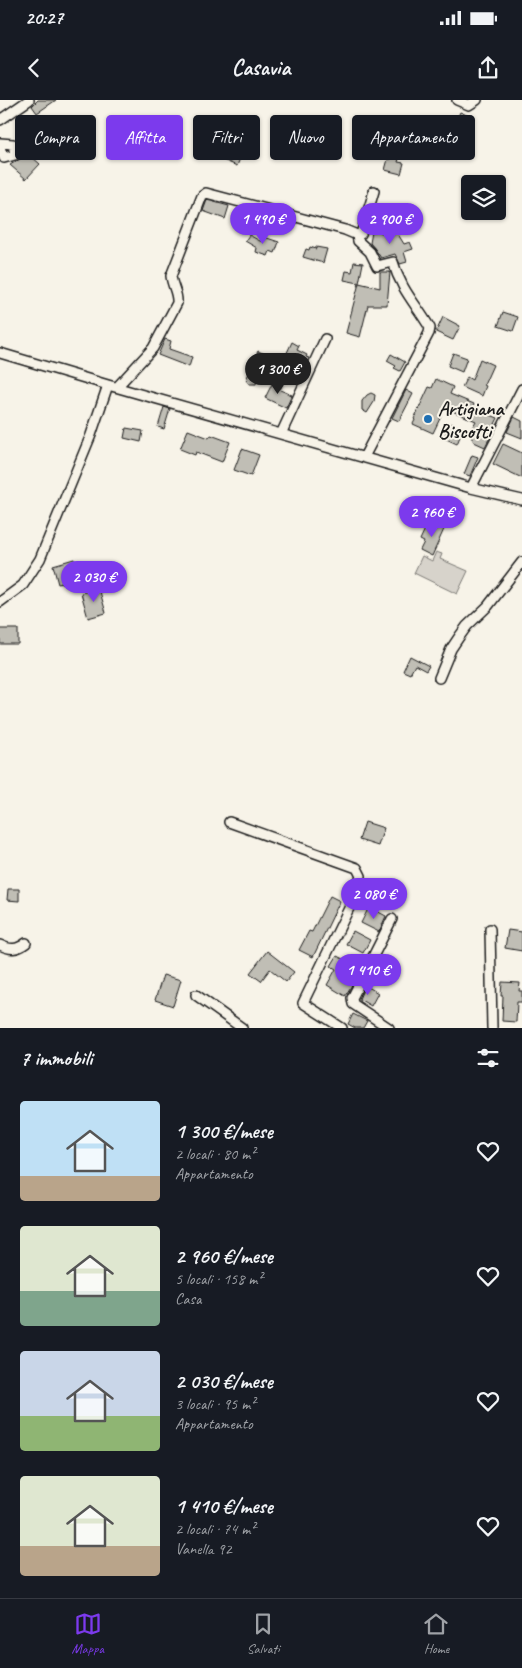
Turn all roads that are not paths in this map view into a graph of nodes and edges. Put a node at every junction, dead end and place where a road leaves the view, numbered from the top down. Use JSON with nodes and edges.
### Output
{"nodes":[{"id":1,"x":29,"y":100,"type":"edge"},
{"id":2,"x":457,"y":100,"type":"edge"},
{"id":3,"x":477,"y":100,"type":"edge"},
{"id":4,"x":0,"y":120,"type":"edge"},
{"id":5,"x":0,"y":143,"type":"edge"},
{"id":6,"x":0,"y":148,"type":"edge"},
{"id":7,"x":374,"y":191,"type":"dead end"},
{"id":8,"x":366,"y":218,"type":"junction"},
{"id":9,"x":392,"y":225,"type":"dead end"},
{"id":10,"x":357,"y":235,"type":"junction"},
{"id":11,"x":326,"y":338,"type":"dead end"},
{"id":12,"x":0,"y":353,"type":"edge"},
{"id":13,"x":112,"y":386,"type":"junction"},
{"id":14,"x":522,"y":389,"type":"edge"},
{"id":15,"x":391,"y":395,"type":"dead end"},
{"id":16,"x":281,"y":434,"type":"junction"},
{"id":17,"x":361,"y":456,"type":"junction"},
{"id":18,"x":471,"y":488,"type":"junction"},
{"id":19,"x":522,"y":500,"type":"edge"},
{"id":20,"x":522,"y":562,"type":"edge"},
{"id":21,"x":0,"y":602,"type":"edge"},
{"id":22,"x":439,"y":678,"type":"dead end"},
{"id":23,"x":229,"y":822,"type":"dead end"},
{"id":24,"x":392,"y":919,"type":"dead end"},
{"id":25,"x":490,"y":929,"type":"dead end"},
{"id":26,"x":26,"y":943,"type":"dead end"},
{"id":27,"x":0,"y":945,"type":"edge"},
{"id":28,"x":196,"y":995,"type":"dead end"},
{"id":29,"x":242,"y":1028,"type":"edge"},
{"id":30,"x":342,"y":1028,"type":"edge"},
{"id":31,"x":389,"y":1028,"type":"edge"},
{"id":32,"x":492,"y":1028,"type":"edge"}],
"edges":[{"from":1,"to":4,"type":"street"},
{"from":2,"to":3,"type":"street"},
{"from":5,"to":6,"type":"street"},
{"from":7,"to":8,"type":"street"},
{"from":8,"to":9,"type":"street"},
{"from":8,"to":10,"type":"street"},
{"from":10,"to":13,"type":"street"},
{"from":10,"to":17,"type":"street"},
{"from":11,"to":16,"type":"street"},
{"from":12,"to":13,"type":"street"},
{"from":13,"to":16,"type":"street"},
{"from":13,"to":21,"type":"street"},
{"from":14,"to":18,"type":"street"},
{"from":15,"to":17,"type":"street"},
{"from":16,"to":17,"type":"street"},
{"from":17,"to":18,"type":"street"},
{"from":18,"to":19,"type":"street"},
{"from":20,"to":22,"type":"street"},
{"from":23,"to":30,"type":"street"},
{"from":24,"to":31,"type":"street"},
{"from":25,"to":32,"type":"street"},
{"from":26,"to":27,"type":"street"},
{"from":28,"to":29,"type":"street"}]}
